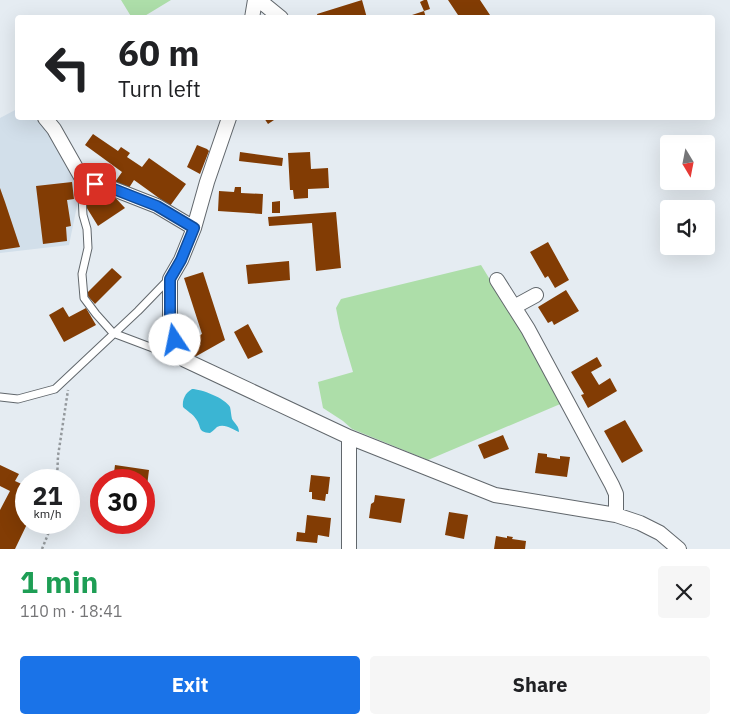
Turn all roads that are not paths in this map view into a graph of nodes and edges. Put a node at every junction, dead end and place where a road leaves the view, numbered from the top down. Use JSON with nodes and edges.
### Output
{"nodes":[{"id":1,"x":257,"y":0,"type":"edge"},
{"id":2,"x":253,"y":15,"type":"edge"},
{"id":3,"x":278,"y":15,"type":"edge"},
{"id":4,"x":47,"y":120,"type":"edge"},
{"id":5,"x":228,"y":120,"type":"edge"},
{"id":6,"x":84,"y":182,"type":"junction"},
{"id":7,"x":194,"y":228,"type":"junction"},
{"id":8,"x":170,"y":279,"type":"junction"},
{"id":9,"x":497,"y":280,"type":"dead end"},
{"id":10,"x":536,"y":295,"type":"dead end"},
{"id":11,"x":514,"y":307,"type":"junction"},
{"id":12,"x":114,"y":333,"type":"junction"},
{"id":13,"x":185,"y":360,"type":"junction"},
{"id":14,"x":0,"y":397,"type":"edge"},
{"id":15,"x":349,"y":437,"type":"junction"},
{"id":16,"x":616,"y":515,"type":"junction"},
{"id":17,"x":349,"y":549,"type":"edge"},
{"id":18,"x":679,"y":549,"type":"edge"}],
"edges":[{"from":1,"to":2,"type":"street"},
{"from":1,"to":3,"type":"street"},
{"from":4,"to":6,"type":"street"},
{"from":5,"to":7,"type":"street"},
{"from":6,"to":7,"type":"street"},
{"from":6,"to":12,"type":"lane"},
{"from":7,"to":8,"type":"street"},
{"from":8,"to":12,"type":"lane"},
{"from":8,"to":13,"type":"street"},
{"from":9,"to":11,"type":"street"},
{"from":10,"to":11,"type":"street"},
{"from":11,"to":16,"type":"street"},
{"from":12,"to":13,"type":"lane"},
{"from":12,"to":14,"type":"lane"},
{"from":13,"to":15,"type":"street"},
{"from":15,"to":16,"type":"street"},
{"from":15,"to":17,"type":"street"},
{"from":16,"to":18,"type":"street"}]}
